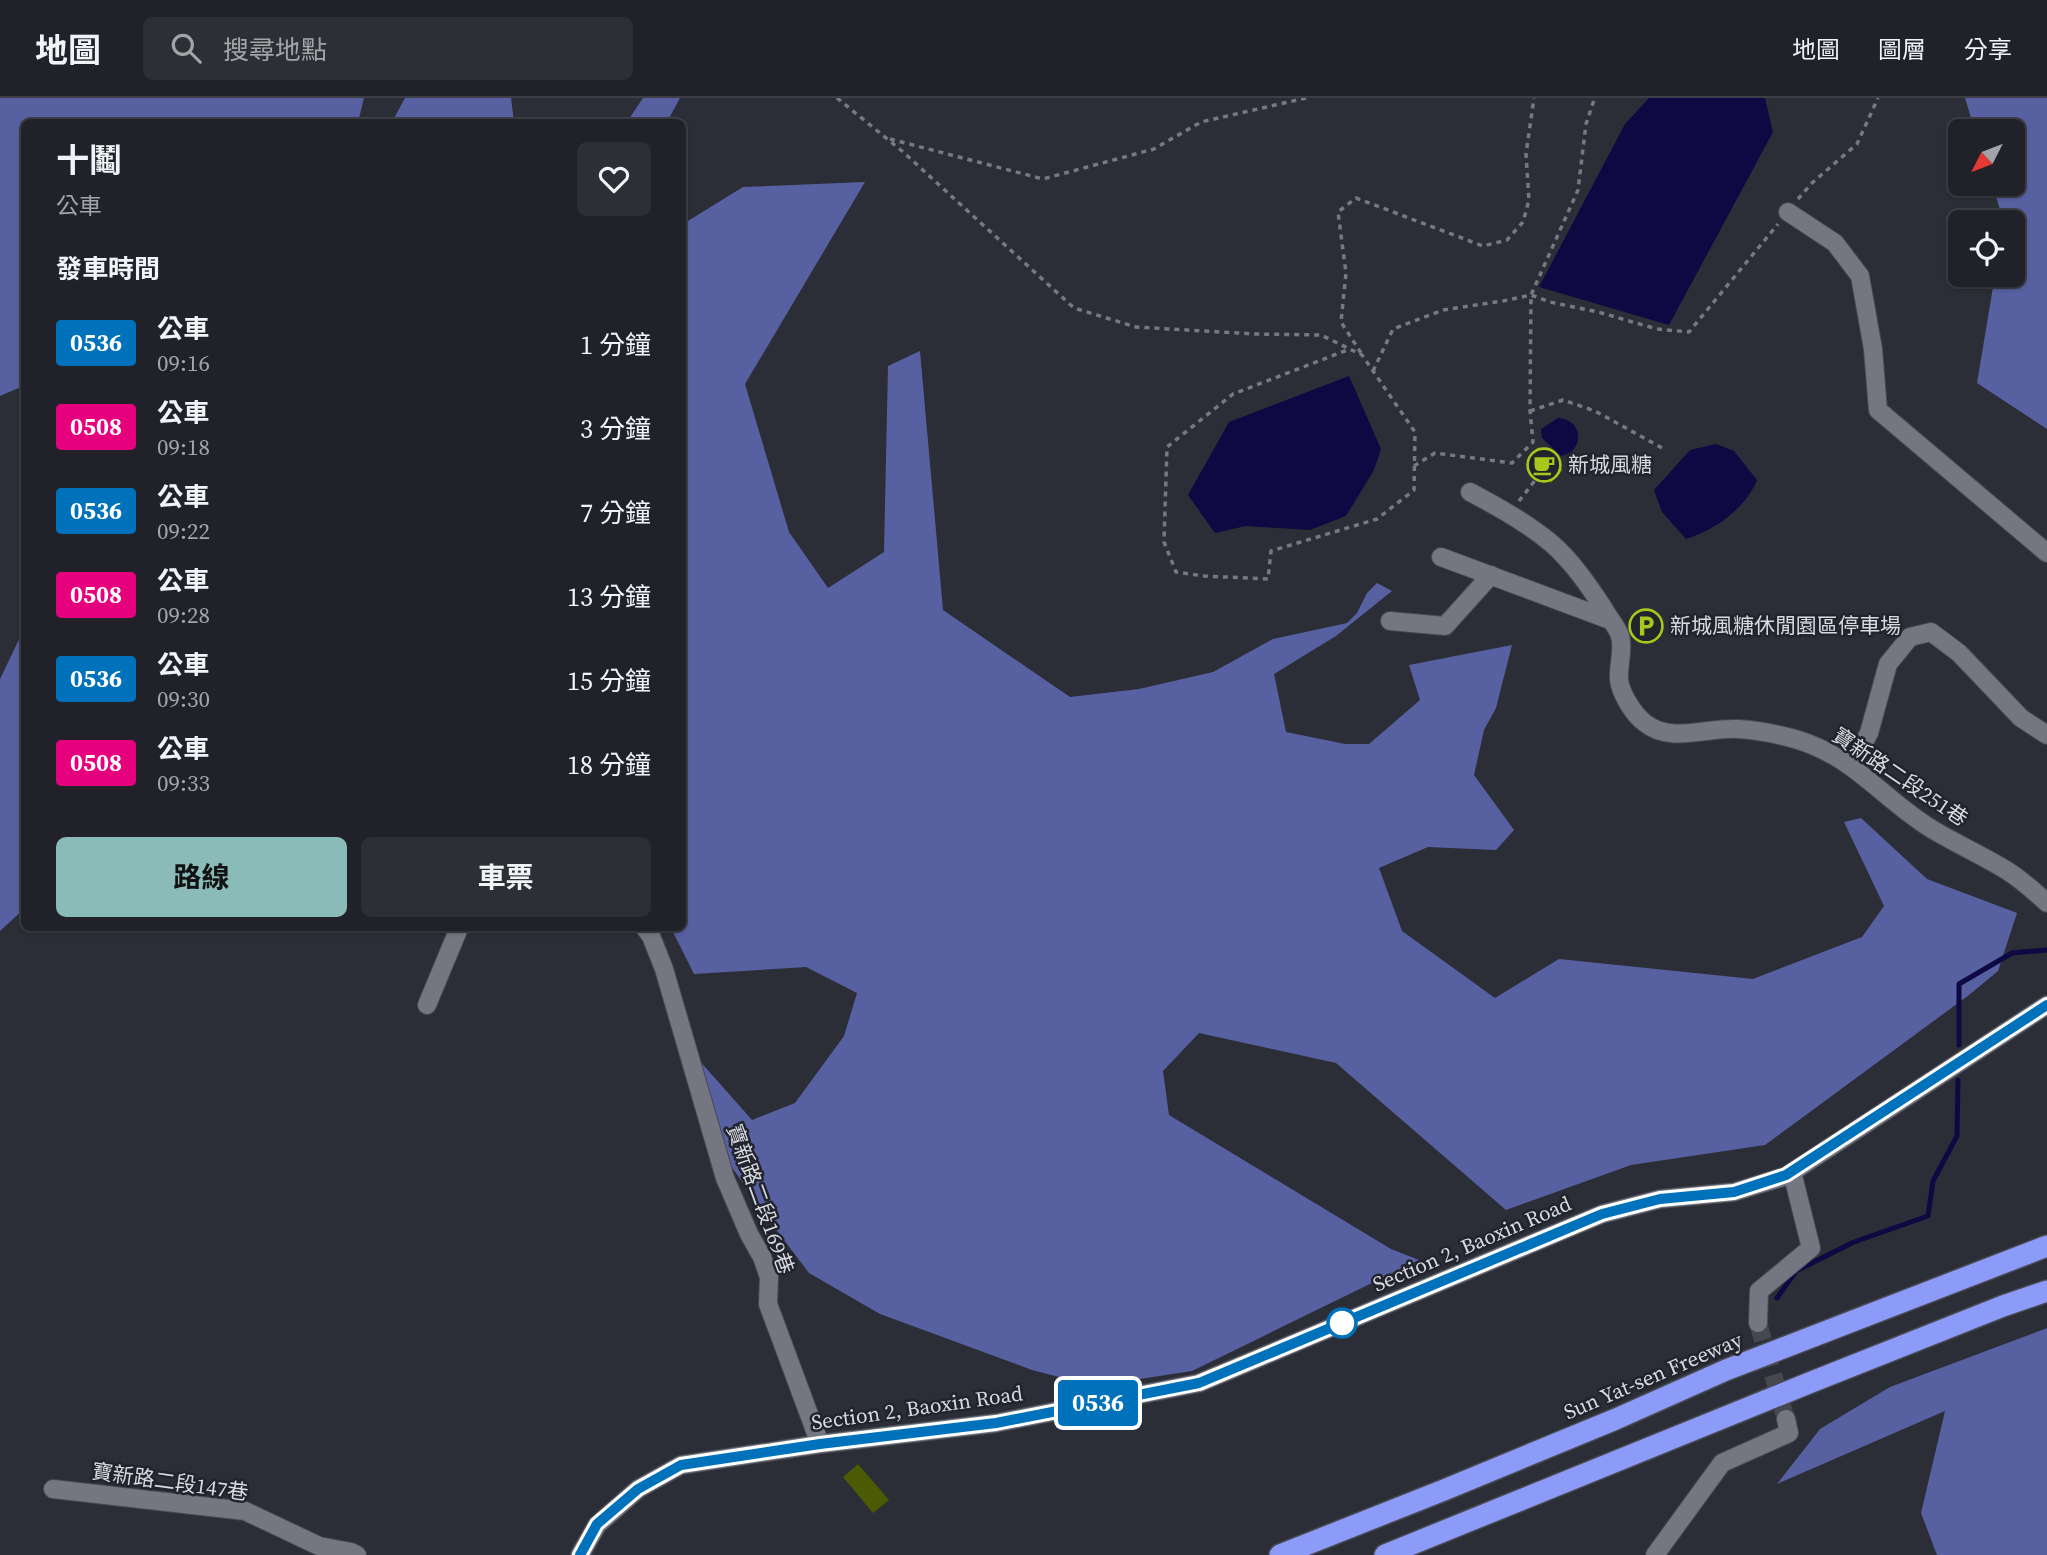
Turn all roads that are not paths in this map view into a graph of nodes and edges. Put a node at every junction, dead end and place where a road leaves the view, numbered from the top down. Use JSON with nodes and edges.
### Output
{"nodes":[{"id":1,"x":1788,"y":212,"type":"road end"},
{"id":2,"x":1470,"y":492,"type":"dead end"},
{"id":3,"x":2047,"y":552,"type":"edge"},
{"id":4,"x":1441,"y":557,"type":"dead end"},
{"id":5,"x":1491,"y":575,"type":"junction"},
{"id":6,"x":1610,"y":620,"type":"junction"},
{"id":7,"x":1390,"y":621,"type":"dead end"},
{"id":8,"x":2047,"y":735,"type":"edge"},
{"id":9,"x":1852,"y":766,"type":"junction"},
{"id":10,"x":2047,"y":903,"type":"edge"},
{"id":11,"x":457,"y":931,"type":"edge"},
{"id":12,"x":647,"y":931,"type":"edge"},
{"id":13,"x":427,"y":1005,"type":"dead end"},
{"id":14,"x":2047,"y":1005,"type":"edge"},
{"id":15,"x":1792,"y":1172,"type":"junction"},
{"id":16,"x":2047,"y":1246,"type":"edge"},
{"id":17,"x":2047,"y":1291,"type":"edge"},
{"id":18,"x":1758,"y":1323,"type":"tunnel mouth"},
{"id":19,"x":1786,"y":1419,"type":"dead end"},
{"id":20,"x":820,"y":1444,"type":"junction"},
{"id":21,"x":53,"y":1489,"type":"dead end"},
{"id":22,"x":357,"y":1555,"type":"edge"},
{"id":23,"x":580,"y":1555,"type":"edge"},
{"id":24,"x":1280,"y":1555,"type":"edge"},
{"id":25,"x":1385,"y":1555,"type":"edge"},
{"id":26,"x":1655,"y":1555,"type":"edge"}],
"edges":[{"from":1,"to":3,"type":"street"},
{"from":2,"to":6,"type":"street","name":"寶新路二段251巷"},
{"from":4,"to":5,"type":"street"},
{"from":5,"to":6,"type":"street"},
{"from":5,"to":7,"type":"street"},
{"from":6,"to":9,"type":"street","name":"寶新路二段251巷"},
{"from":8,"to":9,"type":"street"},
{"from":9,"to":10,"type":"street","name":"寶新路二段251巷"},
{"from":11,"to":13,"type":"street"},
{"from":12,"to":20,"type":"street","name":"寶新路二段169巷"},
{"from":14,"to":15,"type":"street","name":"Section 2, Baoxin Road"},
{"from":15,"to":18,"type":"street"},
{"from":15,"to":20,"type":"street","name":"Section 2, Baoxin Road"},
{"from":16,"to":24,"type":"highway","name":"Sun Yat-sen Freeway"},
{"from":17,"to":25,"type":"highway"},
{"from":19,"to":26,"type":"street"},
{"from":20,"to":23,"type":"street","name":"Section 2, Baoxin Road"},
{"from":21,"to":22,"type":"street","name":"寶新路二段147巷"}]}
